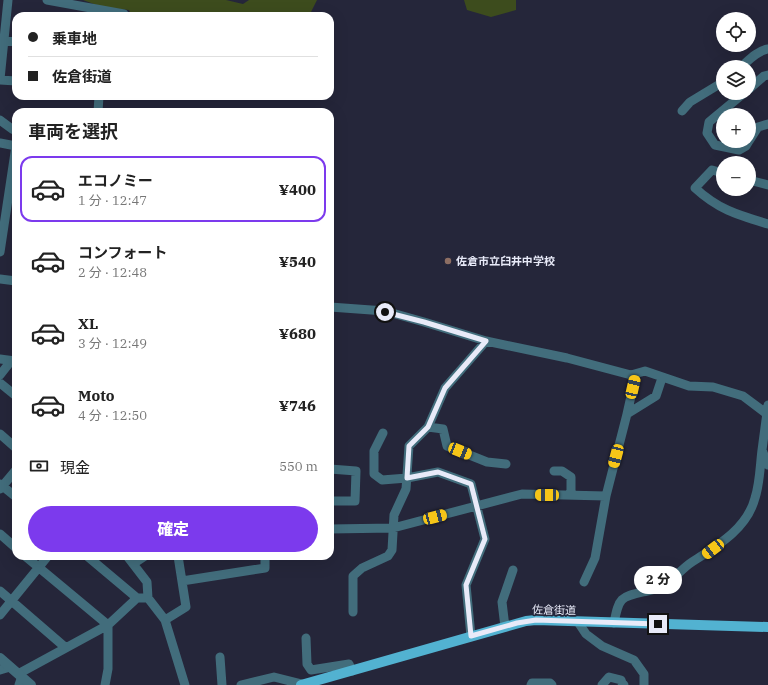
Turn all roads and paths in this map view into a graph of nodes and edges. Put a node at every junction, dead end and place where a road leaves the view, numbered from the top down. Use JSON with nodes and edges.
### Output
{"nodes":[{"id":1,"x":47,"y":0,"type":"edge"},
{"id":2,"x":5,"y":2,"type":"edge"},
{"id":3,"x":113,"y":12,"type":"edge"},
{"id":4,"x":2,"y":40,"type":"edge"},
{"id":5,"x":12,"y":41,"type":"edge"},
{"id":6,"x":768,"y":49,"type":"edge"},
{"id":7,"x":748,"y":60,"type":"edge"},
{"id":8,"x":768,"y":75,"type":"edge"},
{"id":9,"x":0,"y":79,"type":"edge"},
{"id":10,"x":12,"y":80,"type":"edge"},
{"id":11,"x":756,"y":83,"type":"edge"},
{"id":12,"x":716,"y":86,"type":"edge"},
{"id":13,"x":736,"y":100,"type":"edge"},
{"id":14,"x":726,"y":108,"type":"edge"},
{"id":15,"x":682,"y":111,"type":"dead end"},
{"id":16,"x":716,"y":116,"type":"edge"},
{"id":17,"x":0,"y":120,"type":"edge"},
{"id":18,"x":768,"y":124,"type":"edge"},
{"id":19,"x":12,"y":130,"type":"edge"},
{"id":20,"x":756,"y":130,"type":"edge"},
{"id":21,"x":0,"y":144,"type":"edge"},
{"id":22,"x":716,"y":145,"type":"edge"},
{"id":23,"x":12,"y":146,"type":"edge"},
{"id":24,"x":729,"y":148,"type":"edge"},
{"id":25,"x":742,"y":148,"type":"edge"},
{"id":26,"x":716,"y":171,"type":"edge"},
{"id":27,"x":12,"y":172,"type":"edge"},
{"id":28,"x":756,"y":182,"type":"edge"},
{"id":29,"x":768,"y":185,"type":"edge"},
{"id":30,"x":768,"y":224,"type":"edge"},
{"id":31,"x":0,"y":252,"type":"edge"},
{"id":32,"x":0,"y":279,"type":"edge"},
{"id":33,"x":12,"y":280,"type":"edge"},
{"id":34,"x":334,"y":307,"type":"edge"},
{"id":35,"x":486,"y":341,"type":"junction"},
{"id":36,"x":0,"y":359,"type":"edge"},
{"id":37,"x":12,"y":361,"type":"edge"},
{"id":38,"x":12,"y":362,"type":"edge"},
{"id":39,"x":636,"y":374,"type":"junction"},
{"id":40,"x":0,"y":375,"type":"edge"},
{"id":41,"x":662,"y":378,"type":"junction"},
{"id":42,"x":0,"y":383,"type":"edge"},
{"id":43,"x":12,"y":393,"type":"edge"},
{"id":44,"x":767,"y":410,"type":"edge"},
{"id":45,"x":627,"y":414,"type":"junction"},
{"id":46,"x":428,"y":427,"type":"junction"},
{"id":47,"x":383,"y":433,"type":"dead end"},
{"id":48,"x":0,"y":434,"type":"edge"},
{"id":49,"x":12,"y":444,"type":"edge"},
{"id":50,"x":762,"y":450,"type":"junction"},
{"id":51,"x":506,"y":464,"type":"dead end"},
{"id":52,"x":768,"y":465,"type":"edge"},
{"id":53,"x":334,"y":469,"type":"edge"},
{"id":54,"x":554,"y":471,"type":"dead end"},
{"id":55,"x":12,"y":474,"type":"edge"},
{"id":56,"x":407,"y":478,"type":"junction"},
{"id":57,"x":1,"y":486,"type":"edge"},
{"id":58,"x":12,"y":494,"type":"edge"},
{"id":59,"x":571,"y":495,"type":"junction"},
{"id":60,"x":606,"y":496,"type":"junction"},
{"id":61,"x":334,"y":501,"type":"edge"},
{"id":62,"x":478,"y":506,"type":"junction"},
{"id":63,"x":393,"y":528,"type":"junction"},
{"id":64,"x":334,"y":529,"type":"edge"},
{"id":65,"x":0,"y":534,"type":"edge"},
{"id":66,"x":12,"y":544,"type":"edge"},
{"id":67,"x":30,"y":560,"type":"edge"},
{"id":68,"x":45,"y":560,"type":"edge"},
{"id":69,"x":92,"y":560,"type":"edge"},
{"id":70,"x":130,"y":560,"type":"edge"},
{"id":71,"x":139,"y":560,"type":"edge"},
{"id":72,"x":179,"y":560,"type":"edge"},
{"id":73,"x":265,"y":560,"type":"edge"},
{"id":74,"x":133,"y":564,"type":"junction"},
{"id":75,"x":39,"y":567,"type":"junction"},
{"id":76,"x":513,"y":570,"type":"dead end"},
{"id":77,"x":182,"y":581,"type":"junction"},
{"id":78,"x":584,"y":582,"type":"dead end"},
{"id":79,"x":0,"y":591,"type":"edge"},
{"id":80,"x":137,"y":598,"type":"junction"},
{"id":81,"x":148,"y":598,"type":"junction"},
{"id":82,"x":12,"y":601,"type":"junction"},
{"id":83,"x":353,"y":612,"type":"dead end"},
{"id":84,"x":0,"y":615,"type":"edge"},
{"id":85,"x":165,"y":620,"type":"junction"},
{"id":86,"x":578,"y":622,"type":"junction"},
{"id":87,"x":614,"y":623,"type":"junction"},
{"id":88,"x":108,"y":625,"type":"junction"},
{"id":89,"x":505,"y":627,"type":"junction"},
{"id":90,"x":768,"y":628,"type":"edge"},
{"id":91,"x":471,"y":636,"type":"junction"},
{"id":92,"x":306,"y":638,"type":"dead end"},
{"id":93,"x":66,"y":648,"type":"junction"},
{"id":94,"x":220,"y":657,"type":"dead end"},
{"id":95,"x":0,"y":658,"type":"edge"},
{"id":96,"x":5,"y":668,"type":"edge"},
{"id":97,"x":352,"y":671,"type":"junction"},
{"id":98,"x":20,"y":678,"type":"edge"},
{"id":99,"x":31,"y":685,"type":"edge"},
{"id":100,"x":105,"y":685,"type":"edge"},
{"id":101,"x":185,"y":685,"type":"edge"},
{"id":102,"x":222,"y":685,"type":"edge"},
{"id":103,"x":241,"y":685,"type":"edge"},
{"id":104,"x":301,"y":685,"type":"edge"},
{"id":105,"x":531,"y":685,"type":"edge"},
{"id":106,"x":552,"y":685,"type":"edge"},
{"id":107,"x":602,"y":685,"type":"edge"},
{"id":108,"x":624,"y":685,"type":"edge"},
{"id":109,"x":644,"y":685,"type":"edge"}],
"edges":[{"from":1,"to":3,"type":"street"},
{"from":2,"to":4,"type":"street"},
{"from":4,"to":5,"type":"street"},
{"from":4,"to":9,"type":"street"},
{"from":6,"to":7,"type":"street"},
{"from":8,"to":11,"type":"street"},
{"from":9,"to":10,"type":"street"},
{"from":12,"to":15,"type":"street"},
{"from":13,"to":14,"type":"street"},
{"from":16,"to":22,"type":"street"},
{"from":17,"to":19,"type":"street"},
{"from":18,"to":20,"type":"street"},
{"from":21,"to":23,"type":"street"},
{"from":24,"to":25,"type":"street"},
{"from":26,"to":30,"type":"street"},
{"from":27,"to":31,"type":"street"},
{"from":28,"to":29,"type":"street"},
{"from":32,"to":33,"type":"street"},
{"from":34,"to":35,"type":"street"},
{"from":35,"to":39,"type":"street"},
{"from":35,"to":46,"type":"street"},
{"from":36,"to":37,"type":"street"},
{"from":38,"to":40,"type":"street"},
{"from":39,"to":41,"type":"street"},
{"from":39,"to":45,"type":"street"},
{"from":41,"to":44,"type":"street"},
{"from":41,"to":45,"type":"street"},
{"from":42,"to":43,"type":"street"},
{"from":44,"to":50,"type":"street"},
{"from":45,"to":60,"type":"street"},
{"from":46,"to":51,"type":"street"},
{"from":46,"to":56,"type":"street"},
{"from":47,"to":56,"type":"street"},
{"from":48,"to":49,"type":"street"},
{"from":50,"to":52,"type":"street"},
{"from":50,"to":87,"type":"street"},
{"from":53,"to":61,"type":"street"},
{"from":54,"to":59,"type":"street"},
{"from":55,"to":57,"type":"street"},
{"from":56,"to":62,"type":"street"},
{"from":56,"to":63,"type":"street"},
{"from":57,"to":58,"type":"street"},
{"from":59,"to":60,"type":"street"},
{"from":59,"to":62,"type":"street"},
{"from":60,"to":78,"type":"street"},
{"from":62,"to":63,"type":"street"},
{"from":62,"to":91,"type":"street"},
{"from":63,"to":64,"type":"street"},
{"from":63,"to":83,"type":"street"},
{"from":65,"to":66,"type":"street"},
{"from":67,"to":75,"type":"street"},
{"from":68,"to":75,"type":"street"},
{"from":69,"to":80,"type":"street"},
{"from":70,"to":74,"type":"street"},
{"from":71,"to":74,"type":"street"},
{"from":72,"to":77,"type":"street"},
{"from":73,"to":77,"type":"street"},
{"from":74,"to":81,"type":"street"},
{"from":75,"to":82,"type":"street"},
{"from":75,"to":88,"type":"street"},
{"from":76,"to":89,"type":"street"},
{"from":77,"to":85,"type":"street"},
{"from":79,"to":82,"type":"street"},
{"from":80,"to":81,"type":"street"},
{"from":80,"to":88,"type":"street"},
{"from":81,"to":85,"type":"street"},
{"from":82,"to":84,"type":"street"},
{"from":82,"to":93,"type":"street"},
{"from":85,"to":101,"type":"street"},
{"from":86,"to":87,"type":"main road","name":"佐倉街道"},
{"from":86,"to":89,"type":"main road","name":"佐倉街道"},
{"from":86,"to":109,"type":"street"},
{"from":87,"to":90,"type":"main road","name":"佐倉街道"},
{"from":88,"to":93,"type":"street"},
{"from":88,"to":100,"type":"street"},
{"from":89,"to":91,"type":"main road","name":"佐倉街道"},
{"from":91,"to":97,"type":"main road","name":"佐倉街道"},
{"from":92,"to":97,"type":"street"},
{"from":93,"to":98,"type":"street"},
{"from":94,"to":102,"type":"street"},
{"from":95,"to":96,"type":"street"},
{"from":96,"to":98,"type":"street"},
{"from":97,"to":104,"type":"main road","name":"佐倉街道"},
{"from":98,"to":99,"type":"street"},
{"from":103,"to":104,"type":"street"},
{"from":105,"to":106,"type":"street"},
{"from":107,"to":108,"type":"street"}]}
